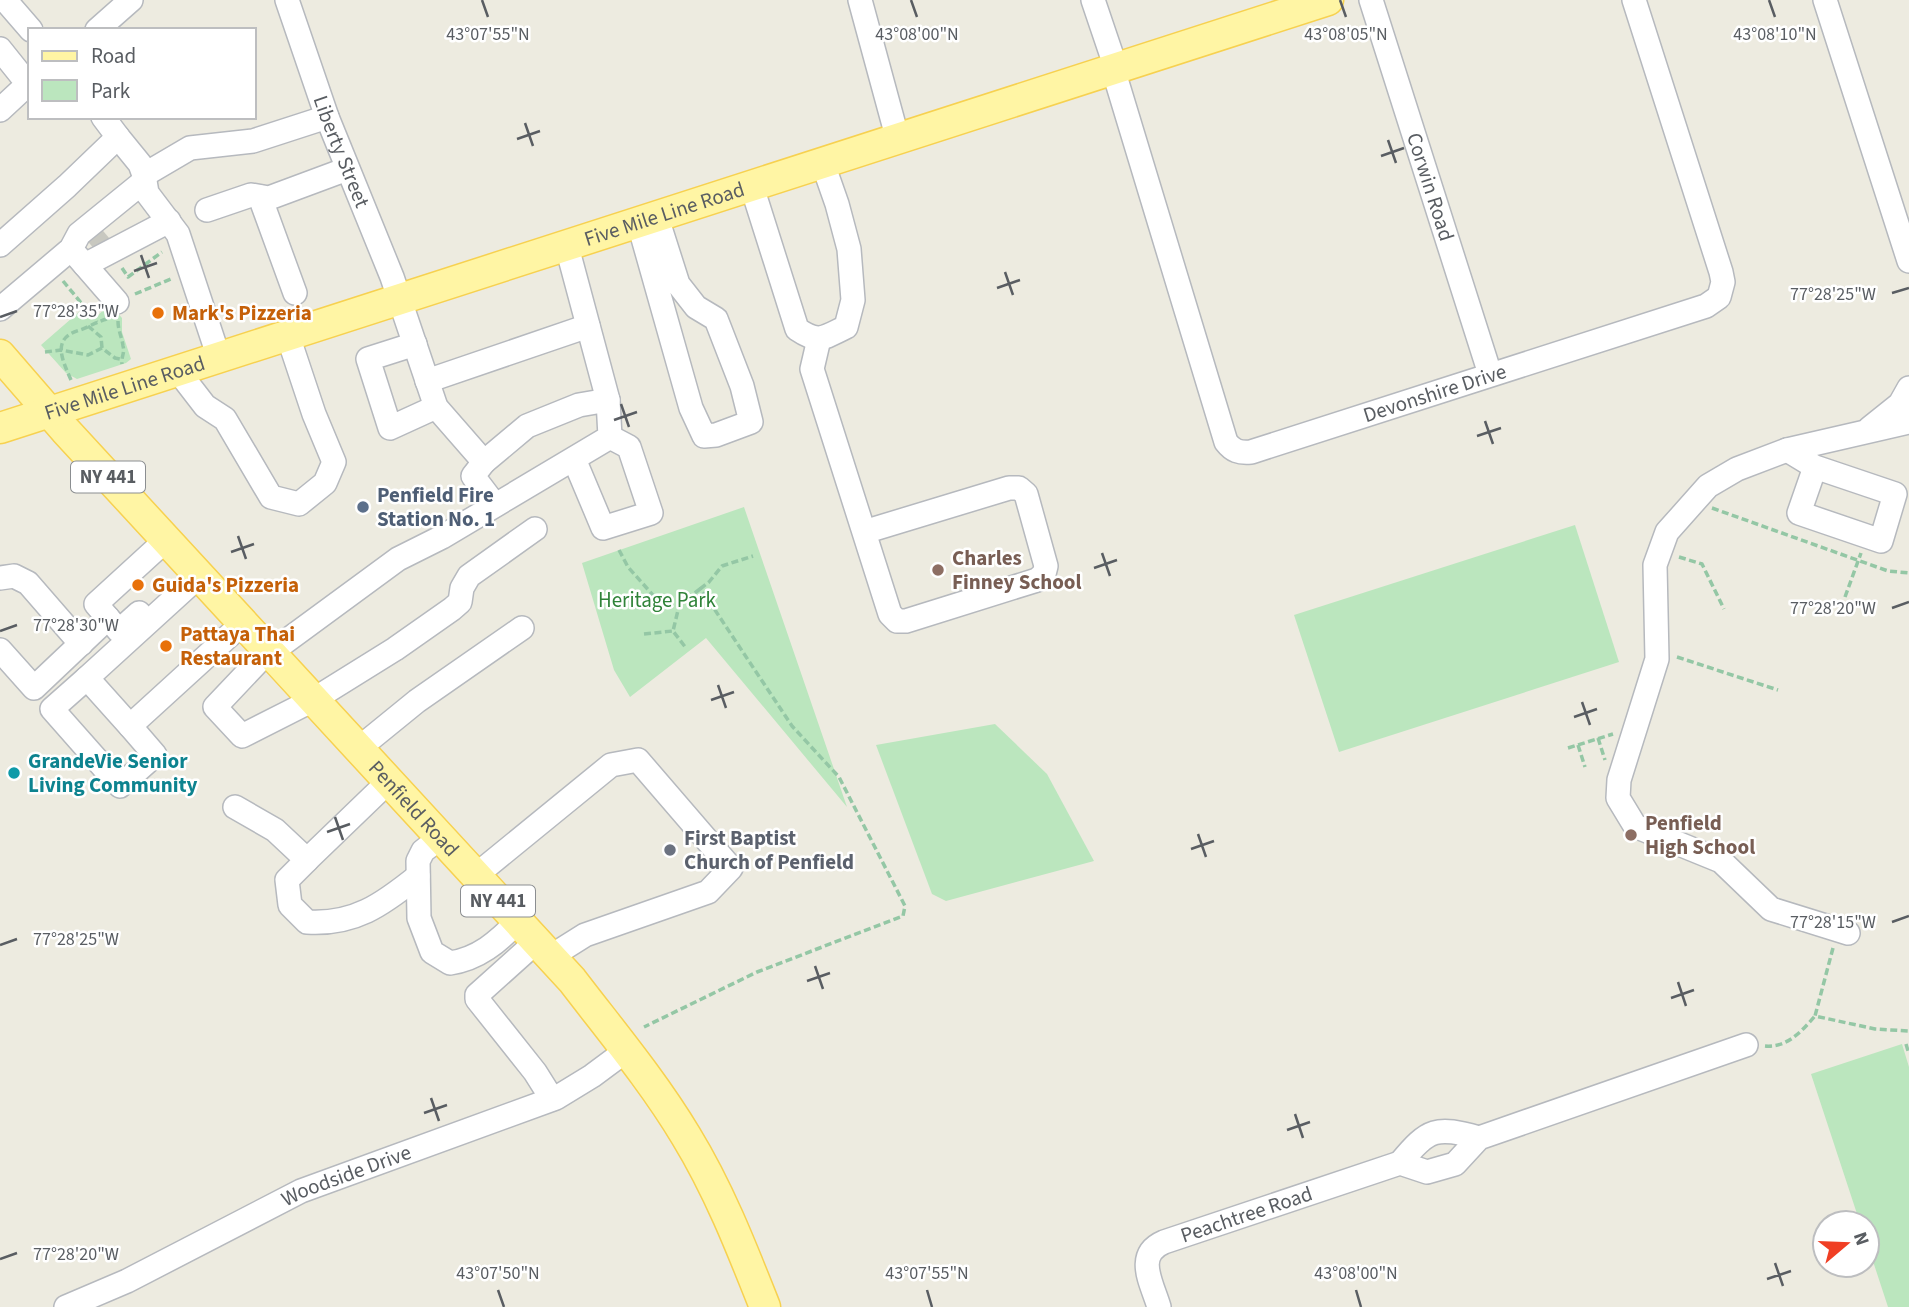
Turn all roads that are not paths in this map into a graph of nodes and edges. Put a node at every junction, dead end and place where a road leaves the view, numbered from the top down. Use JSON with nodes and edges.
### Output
{"nodes":[{"id":1,"x":5,"y":0,"type":"edge"},
{"id":2,"x":131,"y":0,"type":"edge"},
{"id":3,"x":287,"y":0,"type":"edge"},
{"id":4,"x":860,"y":0,"type":"edge"},
{"id":5,"x":1093,"y":0,"type":"edge"},
{"id":6,"x":1328,"y":0,"type":"edge"},
{"id":7,"x":1371,"y":0,"type":"edge"},
{"id":8,"x":1634,"y":0,"type":"edge"},
{"id":9,"x":1825,"y":0,"type":"edge"},
{"id":10,"x":29,"y":28,"type":"edge"},
{"id":11,"x":99,"y":28,"type":"edge"},
{"id":12,"x":0,"y":49,"type":"edge"},
{"id":13,"x":1115,"y":69,"type":"junction"},
{"id":14,"x":0,"y":110,"type":"edge"},
{"id":15,"x":327,"y":117,"type":"junction"},
{"id":16,"x":104,"y":119,"type":"edge"},
{"id":17,"x":118,"y":137,"type":"junction"},
{"id":18,"x":898,"y":140,"type":"junction"},
{"id":19,"x":823,"y":164,"type":"junction"},
{"id":20,"x":347,"y":169,"type":"junction"},
{"id":21,"x":144,"y":179,"type":"junction"},
{"id":22,"x":752,"y":187,"type":"junction"},
{"id":23,"x":260,"y":197,"type":"junction"},
{"id":24,"x":112,"y":207,"type":"junction"},
{"id":25,"x":207,"y":210,"type":"dead end"},
{"id":26,"x":169,"y":221,"type":"junction"},
{"id":27,"x":648,"y":221,"type":"junction"},
{"id":28,"x":0,"y":244,"type":"edge"},
{"id":29,"x":567,"y":247,"type":"junction"},
{"id":30,"x":87,"y":248,"type":"junction"},
{"id":31,"x":1909,"y":261,"type":"edge"},
{"id":32,"x":295,"y":293,"type":"dead end"},
{"id":33,"x":400,"y":300,"type":"junction"},
{"id":34,"x":123,"y":301,"type":"road end"},
{"id":35,"x":0,"y":309,"type":"edge"},
{"id":36,"x":588,"y":326,"type":"junction"},
{"id":37,"x":288,"y":336,"type":"junction"},
{"id":38,"x":819,"y":340,"type":"junction"},
{"id":39,"x":415,"y":344,"type":"junction"},
{"id":40,"x":0,"y":355,"type":"edge"},
{"id":41,"x":219,"y":358,"type":"junction"},
{"id":42,"x":178,"y":371,"type":"junction"},
{"id":43,"x":1490,"y":374,"type":"junction"},
{"id":44,"x":427,"y":381,"type":"junction"},
{"id":45,"x":1909,"y":388,"type":"edge"},
{"id":46,"x":608,"y":400,"type":"junction"},
{"id":47,"x":436,"y":407,"type":"junction"},
{"id":48,"x":49,"y":413,"type":"junction"},
{"id":49,"x":1909,"y":422,"type":"edge"},
{"id":50,"x":0,"y":428,"type":"edge"},
{"id":51,"x":1867,"y":430,"type":"junction"},
{"id":52,"x":610,"y":437,"type":"junction"},
{"id":53,"x":1787,"y":450,"type":"junction"},
{"id":54,"x":574,"y":459,"type":"junction"},
{"id":55,"x":484,"y":462,"type":"junction"},
{"id":56,"x":1815,"y":467,"type":"dead end"},
{"id":57,"x":495,"y":505,"type":"junction"},
{"id":58,"x":535,"y":529,"type":"dead end"},
{"id":59,"x":864,"y":532,"type":"junction"},
{"id":60,"x":166,"y":540,"type":"junction"},
{"id":61,"x":195,"y":572,"type":"junction"},
{"id":62,"x":0,"y":578,"type":"edge"},
{"id":63,"x":108,"y":618,"type":"junction"},
{"id":64,"x":243,"y":623,"type":"junction"},
{"id":65,"x":522,"y":628,"type":"dead end"},
{"id":66,"x":81,"y":643,"type":"junction"},
{"id":67,"x":0,"y":650,"type":"edge"},
{"id":68,"x":269,"y":652,"type":"junction"},
{"id":69,"x":87,"y":678,"type":"junction"},
{"id":70,"x":313,"y":700,"type":"junction"},
{"id":71,"x":130,"y":726,"type":"junction"},
{"id":72,"x":358,"y":749,"type":"junction"},
{"id":73,"x":388,"y":782,"type":"junction"},
{"id":74,"x":235,"y":807,"type":"dead end"},
{"id":75,"x":440,"y":838,"type":"junction"},
{"id":76,"x":307,"y":860,"type":"junction"},
{"id":77,"x":418,"y":876,"type":"junction"},
{"id":78,"x":475,"y":876,"type":"junction"},
{"id":79,"x":1844,"y":932,"type":"road end"},
{"id":80,"x":534,"y":940,"type":"junction"},
{"id":81,"x":635,"y":1038,"type":"junction"},
{"id":82,"x":1746,"y":1045,"type":"road end"},
{"id":83,"x":552,"y":1099,"type":"junction"},
{"id":84,"x":1479,"y":1138,"type":"junction"},
{"id":85,"x":1400,"y":1163,"type":"junction"},
{"id":86,"x":66,"y":1307,"type":"edge"},
{"id":87,"x":765,"y":1307,"type":"edge"},
{"id":88,"x":1159,"y":1307,"type":"edge"}],
"edges":[{"from":1,"to":10,"type":"street"},
{"from":2,"to":11,"type":"street"},
{"from":3,"to":15,"type":"street","name":"Liberty Street"},
{"from":4,"to":18,"type":"street"},
{"from":5,"to":13,"type":"street"},
{"from":6,"to":13,"type":"main road","name":"Five Mile Line Road"},
{"from":7,"to":43,"type":"street","name":"Corwin Road"},
{"from":8,"to":43,"type":"street","name":"Devonshire Drive"},
{"from":9,"to":31,"type":"street"},
{"from":12,"to":14,"type":"street"},
{"from":13,"to":18,"type":"main road","name":"Five Mile Line Road"},
{"from":13,"to":43,"type":"street","name":"Devonshire Drive"},
{"from":15,"to":20,"type":"street","name":"Liberty Street"},
{"from":15,"to":21,"type":"street"},
{"from":16,"to":17,"type":"street"},
{"from":17,"to":21,"type":"street"},
{"from":17,"to":28,"type":"street"},
{"from":18,"to":19,"type":"main road","name":"Five Mile Line Road"},
{"from":19,"to":22,"type":"main road","name":"Five Mile Line Road"},
{"from":19,"to":38,"type":"street"},
{"from":20,"to":23,"type":"street"},
{"from":20,"to":33,"type":"street","name":"Liberty Street"},
{"from":21,"to":24,"type":"street"},
{"from":21,"to":26,"type":"street"},
{"from":22,"to":27,"type":"main road","name":"Five Mile Line Road"},
{"from":22,"to":38,"type":"street"},
{"from":23,"to":25,"type":"street"},
{"from":23,"to":32,"type":"street"},
{"from":24,"to":30,"type":"street"},
{"from":24,"to":30,"type":"street"},
{"from":26,"to":30,"type":"street"},
{"from":26,"to":41,"type":"street"},
{"from":27,"to":27,"type":"street"},
{"from":27,"to":29,"type":"main road","name":"Five Mile Line Road"},
{"from":29,"to":33,"type":"main road","name":"Five Mile Line Road"},
{"from":29,"to":36,"type":"street"},
{"from":30,"to":34,"type":"street"},
{"from":30,"to":35,"type":"street"},
{"from":33,"to":37,"type":"main road","name":"Five Mile Line Road"},
{"from":33,"to":39,"type":"street","name":"Liberty Street"},
{"from":36,"to":44,"type":"street"},
{"from":36,"to":46,"type":"street"},
{"from":37,"to":41,"type":"main road","name":"Five Mile Line Road"},
{"from":37,"to":42,"type":"street"},
{"from":38,"to":59,"type":"street"},
{"from":39,"to":44,"type":"street","name":"Liberty Street"},
{"from":39,"to":47,"type":"street"},
{"from":40,"to":48,"type":"main road","name":"Penfield Road","number":"NY 441"},
{"from":41,"to":42,"type":"main road","name":"Five Mile Line Road"},
{"from":42,"to":48,"type":"main road","name":"Five Mile Line Road"},
{"from":44,"to":47,"type":"street","name":"Liberty Street"},
{"from":45,"to":51,"type":"street"},
{"from":46,"to":52,"type":"street"},
{"from":46,"to":55,"type":"street"},
{"from":47,"to":55,"type":"street"},
{"from":48,"to":50,"type":"main road","name":"Five Mile Line Road"},
{"from":48,"to":60,"type":"main road","name":"Penfield Road","number":"NY 441"},
{"from":49,"to":51,"type":"street"},
{"from":51,"to":53,"type":"street"},
{"from":52,"to":54,"type":"street"},
{"from":52,"to":54,"type":"street"},
{"from":53,"to":56,"type":"street"},
{"from":53,"to":79,"type":"street"},
{"from":54,"to":57,"type":"street"},
{"from":55,"to":57,"type":"street"},
{"from":57,"to":68,"type":"street"},
{"from":58,"to":70,"type":"street"},
{"from":59,"to":59,"type":"street"},
{"from":60,"to":61,"type":"main road","name":"Penfield Road","number":"NY 441"},
{"from":60,"to":63,"type":"street"},
{"from":61,"to":63,"type":"street"},
{"from":61,"to":64,"type":"main road","name":"Penfield Road","number":"NY 441"},
{"from":61,"to":69,"type":"street"},
{"from":62,"to":66,"type":"street"},
{"from":63,"to":66,"type":"street"},
{"from":64,"to":68,"type":"main road","name":"Penfield Road","number":"NY 441"},
{"from":64,"to":71,"type":"street"},
{"from":65,"to":72,"type":"street"},
{"from":66,"to":67,"type":"street"},
{"from":68,"to":70,"type":"main road","name":"Penfield Road","number":"NY 441"},
{"from":68,"to":70,"type":"street"},
{"from":69,"to":71,"type":"street"},
{"from":69,"to":71,"type":"street"},
{"from":70,"to":72,"type":"main road","name":"Penfield Road","number":"NY 441"},
{"from":72,"to":73,"type":"main road","name":"Penfield Road","number":"NY 441"},
{"from":73,"to":75,"type":"main road","name":"Penfield Road","number":"NY 441"},
{"from":73,"to":76,"type":"street"},
{"from":74,"to":76,"type":"street"},
{"from":75,"to":77,"type":"street"},
{"from":75,"to":78,"type":"main road","name":"Penfield Road","number":"NY 441"},
{"from":76,"to":77,"type":"street"},
{"from":77,"to":80,"type":"street"},
{"from":78,"to":80,"type":"main road","name":"Penfield Road","number":"NY 441"},
{"from":78,"to":80,"type":"street"},
{"from":80,"to":81,"type":"main road","name":"Penfield Road","number":"NY 441"},
{"from":80,"to":83,"type":"street"},
{"from":81,"to":83,"type":"street","name":"Woodside Drive"},
{"from":81,"to":87,"type":"main road","name":"Penfield Road","number":"NY 441"},
{"from":82,"to":84,"type":"street"},
{"from":83,"to":86,"type":"street","name":"Woodside Drive"},
{"from":84,"to":85,"type":"street"},
{"from":84,"to":85,"type":"street"},
{"from":85,"to":88,"type":"street","name":"Peachtree Road"}]}
